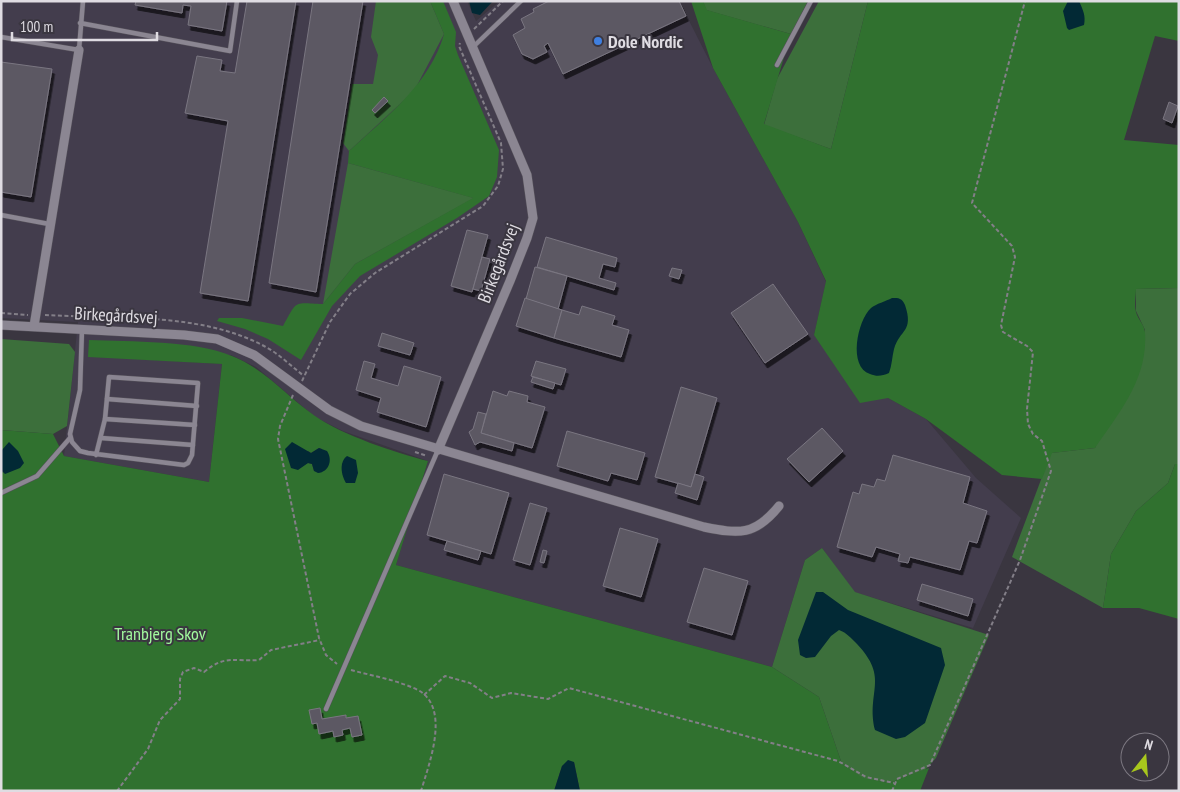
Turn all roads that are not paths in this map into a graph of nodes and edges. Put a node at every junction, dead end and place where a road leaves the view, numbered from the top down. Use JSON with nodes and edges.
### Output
{"nodes":[{"id":1,"x":83,"y":1,"type":"edge"},
{"id":2,"x":237,"y":1,"type":"edge"},
{"id":3,"x":452,"y":1,"type":"edge"},
{"id":4,"x":521,"y":1,"type":"edge"},
{"id":5,"x":811,"y":1,"type":"edge"},
{"id":6,"x":80,"y":23,"type":"junction"},
{"id":7,"x":1,"y":37,"type":"edge"},
{"id":8,"x":473,"y":47,"type":"junction"},
{"id":9,"x":79,"y":50,"type":"junction"},
{"id":10,"x":777,"y":65,"type":"dead end"},
{"id":11,"x":1,"y":216,"type":"edge"},
{"id":12,"x":49,"y":224,"type":"junction"},
{"id":13,"x":1,"y":325,"type":"edge"},
{"id":14,"x":34,"y":326,"type":"junction"},
{"id":15,"x":82,"y":330,"type":"junction"},
{"id":16,"x":107,"y":399,"type":"junction"},
{"id":17,"x":196,"y":406,"type":"junction"},
{"id":18,"x":104,"y":419,"type":"junction"},
{"id":19,"x":196,"y":424,"type":"junction"},
{"id":20,"x":70,"y":438,"type":"junction"},
{"id":21,"x":101,"y":438,"type":"junction"},
{"id":22,"x":193,"y":445,"type":"junction"},
{"id":23,"x":436,"y":454,"type":"junction"},
{"id":24,"x":96,"y":455,"type":"junction"},
{"id":25,"x":1,"y":493,"type":"edge"},
{"id":26,"x":779,"y":506,"type":"dead end"},
{"id":27,"x":326,"y":709,"type":"dead end"}],
"edges":[{"from":1,"to":6,"type":"lane"},
{"from":2,"to":6,"type":"lane"},
{"from":3,"to":8,"type":"street","name":"Birkegårdsvej"},
{"from":4,"to":8,"type":"lane"},
{"from":5,"to":10,"type":"lane"},
{"from":6,"to":9,"type":"lane"},
{"from":7,"to":9,"type":"lane"},
{"from":8,"to":23,"type":"street","name":"Birkegårdsvej"},
{"from":9,"to":12,"type":"street"},
{"from":11,"to":12,"type":"lane"},
{"from":12,"to":14,"type":"street"},
{"from":13,"to":14,"type":"street","name":"Birkegårdsvej"},
{"from":14,"to":15,"type":"street","name":"Birkegårdsvej"},
{"from":15,"to":20,"type":"lane"},
{"from":15,"to":23,"type":"street","name":"Birkegårdsvej"},
{"from":16,"to":17,"type":"lane"},
{"from":16,"to":17,"type":"lane"},
{"from":16,"to":18,"type":"lane"},
{"from":17,"to":19,"type":"lane"},
{"from":18,"to":19,"type":"lane"},
{"from":18,"to":21,"type":"lane"},
{"from":19,"to":22,"type":"lane"},
{"from":20,"to":24,"type":"lane"},
{"from":20,"to":25,"type":"lane"},
{"from":21,"to":22,"type":"lane"},
{"from":21,"to":24,"type":"lane"},
{"from":22,"to":24,"type":"lane"},
{"from":23,"to":26,"type":"street","name":"Birkegårdsvej"},
{"from":23,"to":27,"type":"lane"}]}
